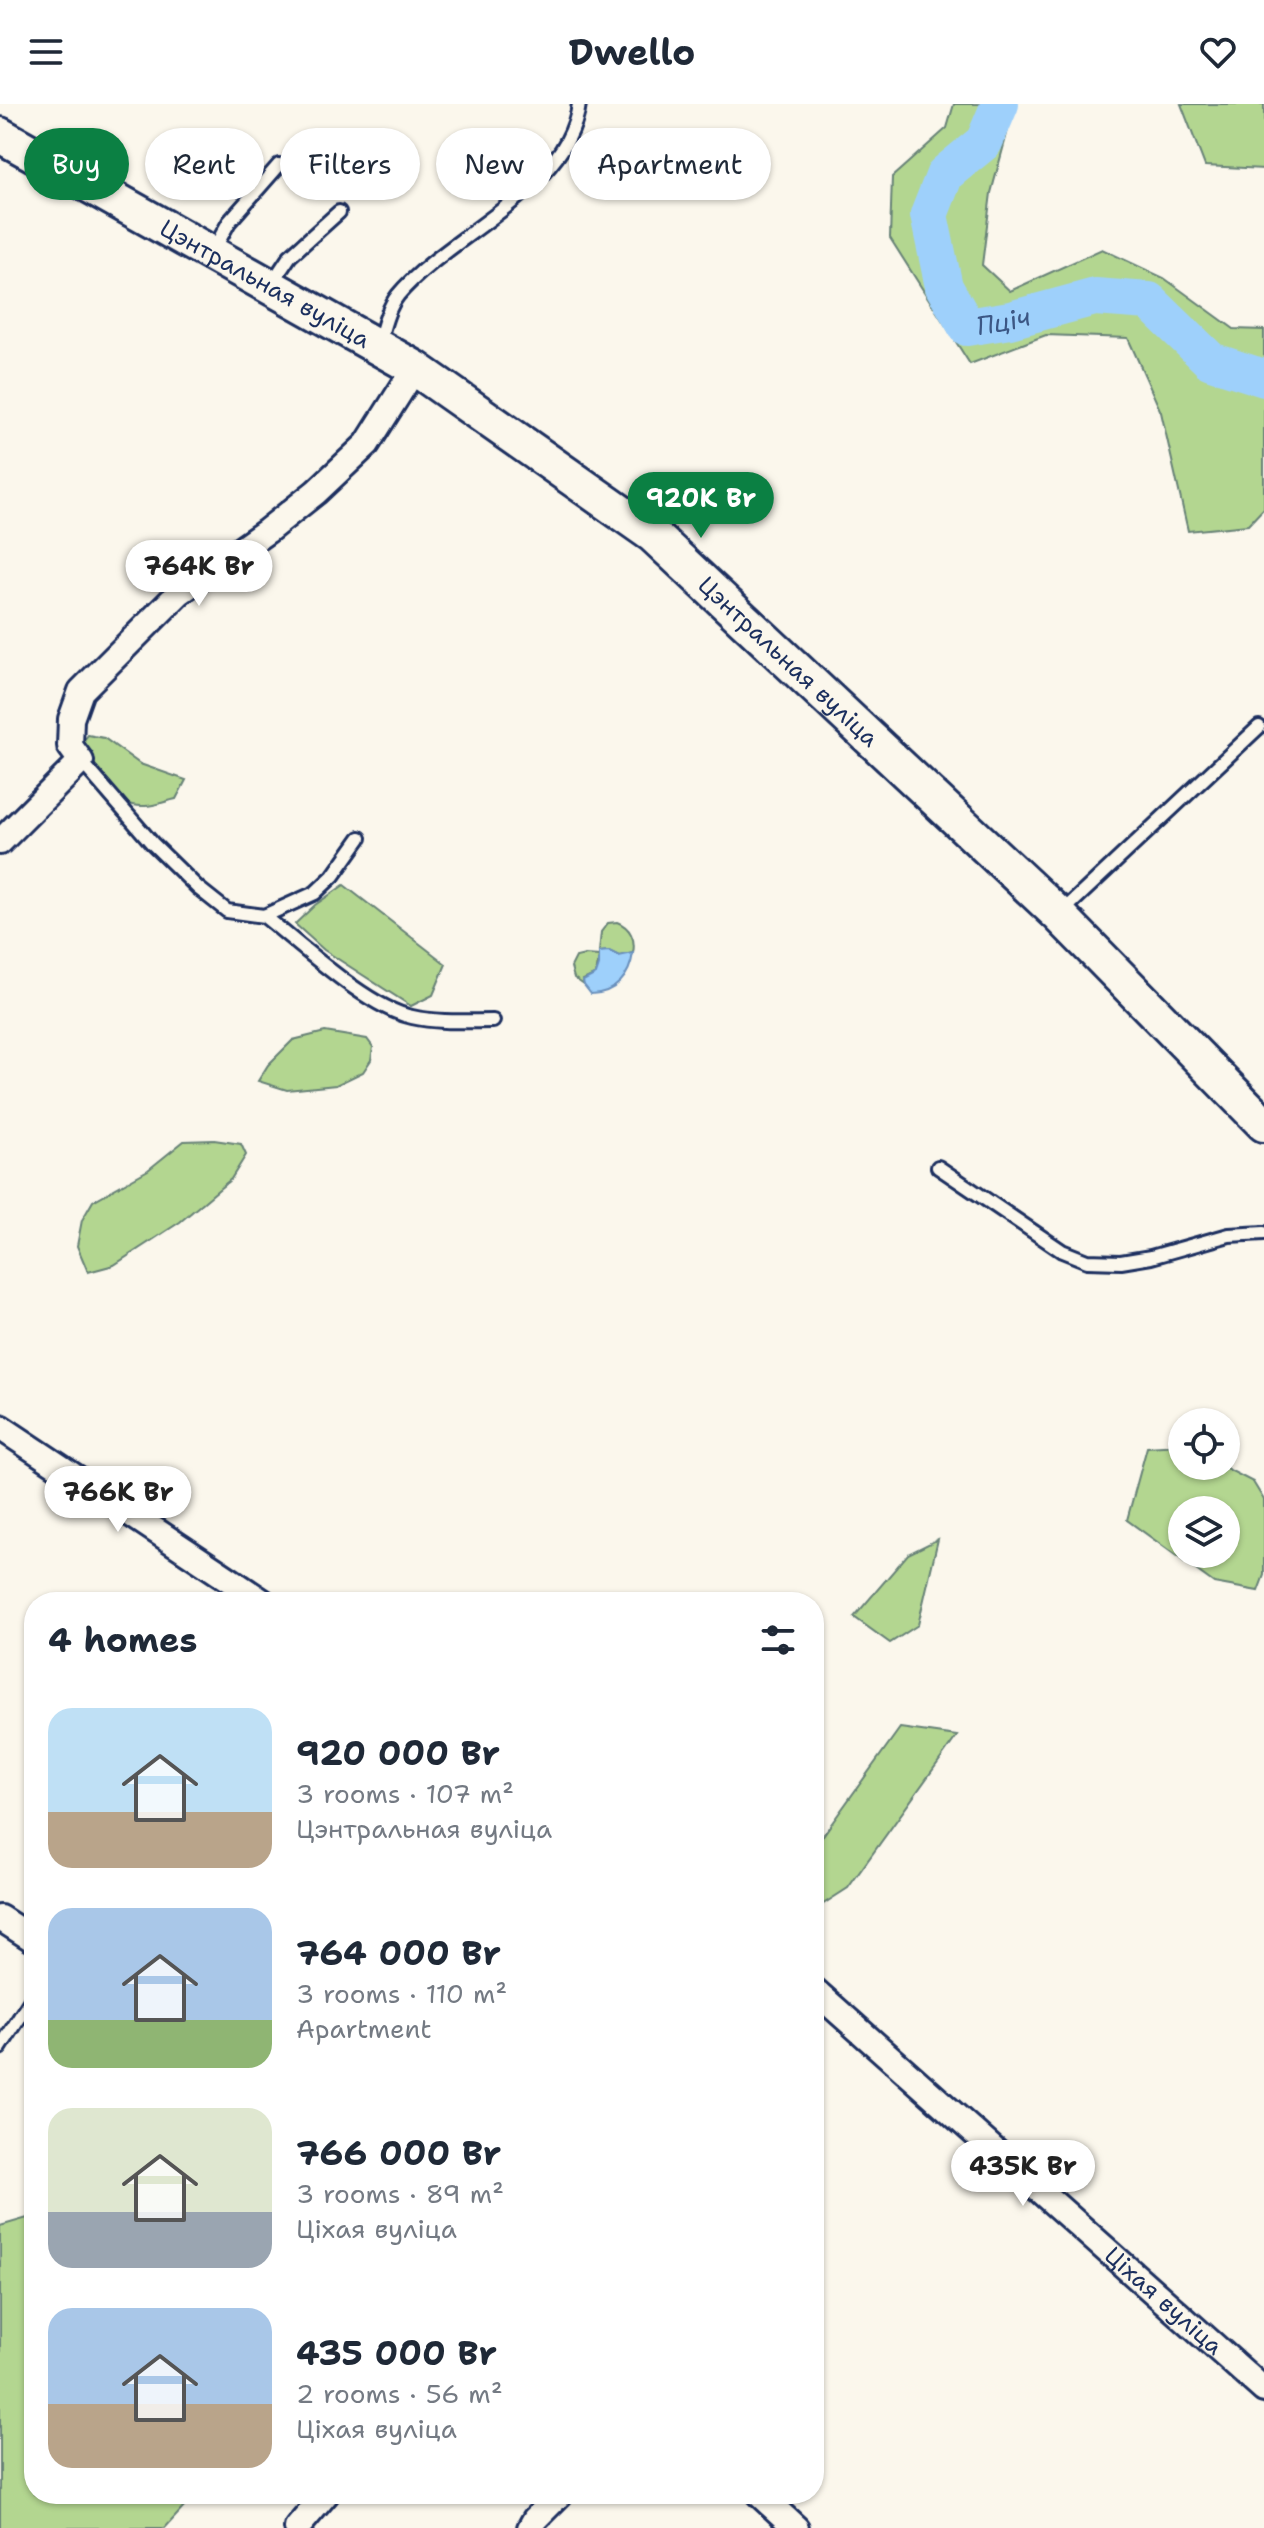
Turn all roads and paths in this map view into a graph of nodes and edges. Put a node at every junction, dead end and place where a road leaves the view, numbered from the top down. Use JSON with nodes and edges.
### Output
{"nodes":[{"id":1,"x":579,"y":104,"type":"edge"},
{"id":2,"x":0,"y":135,"type":"edge"},
{"id":3,"x":279,"y":165,"type":"dead end"},
{"id":4,"x":339,"y":212,"type":"dead end"},
{"id":5,"x":212,"y":253,"type":"junction"},
{"id":6,"x":271,"y":286,"type":"junction"},
{"id":7,"x":378,"y":347,"type":"junction"},
{"id":8,"x":415,"y":368,"type":"junction"},
{"id":9,"x":1259,"y":727,"type":"dead end"},
{"id":10,"x":81,"y":761,"type":"junction"},
{"id":11,"x":360,"y":838,"type":"dead end"},
{"id":12,"x":0,"y":842,"type":"edge"},
{"id":13,"x":1059,"y":915,"type":"junction"},
{"id":14,"x":264,"y":916,"type":"junction"},
{"id":15,"x":493,"y":1021,"type":"dead end"},
{"id":16,"x":1264,"y":1124,"type":"edge"},
{"id":17,"x":938,"y":1167,"type":"dead end"},
{"id":18,"x":1264,"y":1233,"type":"edge"},
{"id":19,"x":0,"y":1427,"type":"edge"},
{"id":20,"x":248,"y":1592,"type":"edge"},
{"id":21,"x":0,"y":1918,"type":"edge"},
{"id":22,"x":24,"y":1934,"type":"edge"},
{"id":23,"x":824,"y":1999,"type":"edge"},
{"id":24,"x":24,"y":2011,"type":"edge"},
{"id":25,"x":0,"y":2048,"type":"edge"},
{"id":26,"x":1264,"y":2390,"type":"edge"},
{"id":27,"x":318,"y":2504,"type":"edge"},
{"id":28,"x":550,"y":2504,"type":"edge"},
{"id":29,"x":770,"y":2504,"type":"edge"},
{"id":30,"x":299,"y":2527,"type":"edge"},
{"id":31,"x":530,"y":2528,"type":"edge"},
{"id":32,"x":796,"y":2528,"type":"edge"}],
"edges":[{"from":1,"to":7,"type":"lane"},
{"from":2,"to":5,"type":"street","name":"Цэнтральная вуліца"},
{"from":3,"to":5,"type":"lane"},
{"from":4,"to":6,"type":"lane"},
{"from":5,"to":6,"type":"street","name":"Цэнтральная вуліца"},
{"from":6,"to":7,"type":"street","name":"Цэнтральная вуліца"},
{"from":7,"to":8,"type":"street","name":"Цэнтральная вуліца"},
{"from":8,"to":10,"type":"street"},
{"from":8,"to":13,"type":"street","name":"Цэнтральная вуліца"},
{"from":9,"to":13,"type":"lane"},
{"from":10,"to":12,"type":"street"},
{"from":10,"to":14,"type":"lane"},
{"from":11,"to":14,"type":"lane"},
{"from":13,"to":16,"type":"street","name":"Цэнтральная вуліца"},
{"from":14,"to":15,"type":"lane"},
{"from":17,"to":18,"type":"lane"},
{"from":19,"to":20,"type":"street"},
{"from":21,"to":22,"type":"street"},
{"from":23,"to":26,"type":"street","name":"Ціхая вуліца"},
{"from":24,"to":25,"type":"lane"},
{"from":27,"to":30,"type":"street"},
{"from":28,"to":31,"type":"street"},
{"from":29,"to":32,"type":"street"}]}
